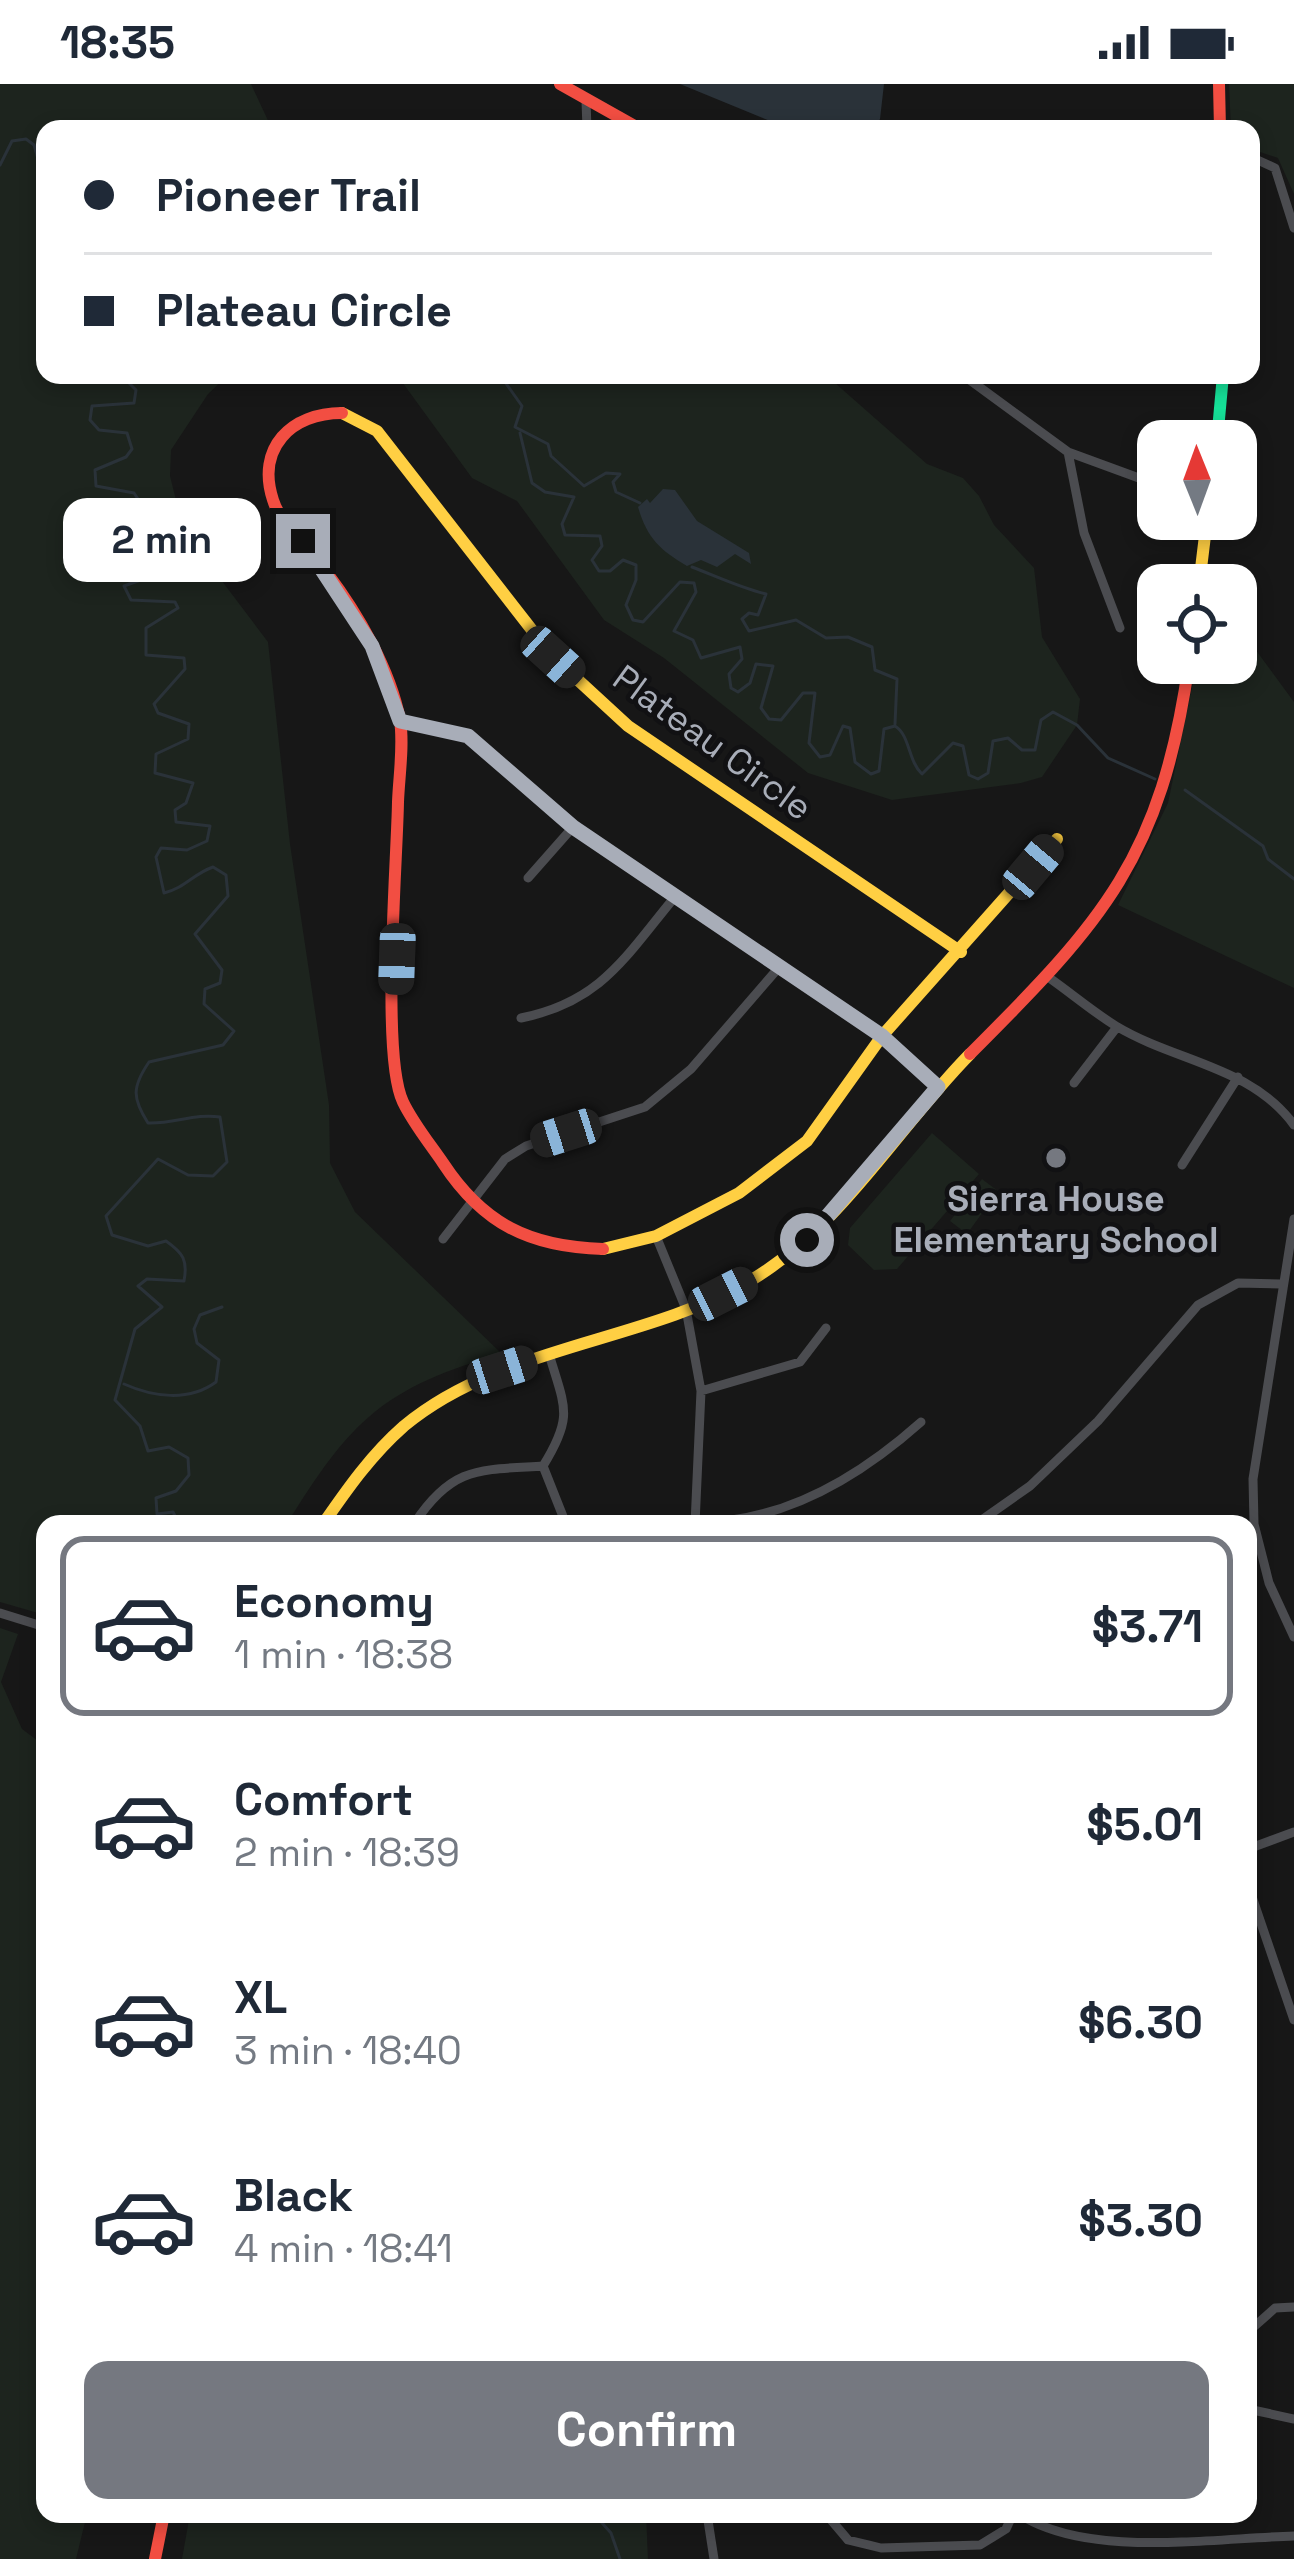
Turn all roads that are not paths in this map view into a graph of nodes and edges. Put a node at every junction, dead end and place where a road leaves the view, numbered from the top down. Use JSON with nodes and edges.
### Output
{"nodes":[{"id":1,"x":560,"y":84,"type":"edge"},
{"id":2,"x":1219,"y":84,"type":"edge"},
{"id":3,"x":586,"y":101,"type":"junction"},
{"id":4,"x":587,"y":120,"type":"edge"},
{"id":5,"x":623,"y":120,"type":"edge"},
{"id":6,"x":1220,"y":120,"type":"edge"},
{"id":7,"x":1260,"y":161,"type":"edge"},
{"id":8,"x":1294,"y":227,"type":"edge"},
{"id":9,"x":975,"y":384,"type":"edge"},
{"id":10,"x":1222,"y":384,"type":"edge"},
{"id":11,"x":1219,"y":420,"type":"edge"},
{"id":12,"x":1068,"y":452,"type":"junction"},
{"id":13,"x":1137,"y":477,"type":"edge"},
{"id":14,"x":1120,"y":628,"type":"dead end"},
{"id":15,"x":1185,"y":684,"type":"edge"},
{"id":16,"x":400,"y":721,"type":"junction"},
{"id":17,"x":573,"y":827,"type":"junction"},
{"id":18,"x":1057,"y":839,"type":"dead end"},
{"id":19,"x":528,"y":878,"type":"dead end"},
{"id":20,"x":674,"y":898,"type":"junction"},
{"id":21,"x":961,"y":952,"type":"junction"},
{"id":22,"x":782,"y":965,"type":"junction"},
{"id":23,"x":1048,"y":976,"type":"junction"},
{"id":24,"x":521,"y":1018,"type":"dead end"},
{"id":25,"x":1118,"y":1027,"type":"junction"},
{"id":26,"x":882,"y":1036,"type":"junction"},
{"id":27,"x":1238,"y":1077,"type":"junction"},
{"id":28,"x":1073,"y":1083,"type":"dead end"},
{"id":29,"x":938,"y":1087,"type":"junction"},
{"id":30,"x":1294,"y":1124,"type":"edge"},
{"id":31,"x":1182,"y":1165,"type":"dead end"},
{"id":32,"x":470,"y":1204,"type":"junction"},
{"id":33,"x":1294,"y":1219,"type":"edge"},
{"id":34,"x":656,"y":1236,"type":"junction"},
{"id":35,"x":443,"y":1239,"type":"dead end"},
{"id":36,"x":1283,"y":1268,"type":"junction"},
{"id":37,"x":1294,"y":1275,"type":"edge"},
{"id":38,"x":1281,"y":1284,"type":"junction"},
{"id":39,"x":686,"y":1309,"type":"junction"},
{"id":40,"x":826,"y":1328,"type":"dead end"},
{"id":41,"x":549,"y":1354,"type":"junction"},
{"id":42,"x":701,"y":1390,"type":"junction"},
{"id":43,"x":921,"y":1422,"type":"dead end"},
{"id":44,"x":543,"y":1466,"type":"junction"},
{"id":45,"x":329,"y":1515,"type":"edge"},
{"id":46,"x":421,"y":1515,"type":"edge"},
{"id":47,"x":562,"y":1515,"type":"edge"},
{"id":48,"x":695,"y":1515,"type":"edge"},
{"id":49,"x":757,"y":1515,"type":"edge"},
{"id":50,"x":989,"y":1515,"type":"edge"},
{"id":51,"x":1251,"y":1515,"type":"edge"},
{"id":52,"x":1257,"y":1544,"type":"edge"},
{"id":53,"x":0,"y":1613,"type":"edge"},
{"id":54,"x":36,"y":1624,"type":"edge"},
{"id":55,"x":1294,"y":1637,"type":"edge"},
{"id":56,"x":1294,"y":1832,"type":"edge"},
{"id":57,"x":1257,"y":1846,"type":"edge"},
{"id":58,"x":1257,"y":1911,"type":"edge"},
{"id":59,"x":1294,"y":2020,"type":"edge"},
{"id":60,"x":1294,"y":2307,"type":"edge"},
{"id":61,"x":1257,"y":2324,"type":"edge"},
{"id":62,"x":1257,"y":2411,"type":"edge"},
{"id":63,"x":1294,"y":2420,"type":"edge"},
{"id":64,"x":162,"y":2523,"type":"edge"},
{"id":65,"x":708,"y":2523,"type":"edge"},
{"id":66,"x":834,"y":2523,"type":"edge"},
{"id":67,"x":1010,"y":2523,"type":"edge"},
{"id":68,"x":1037,"y":2523,"type":"edge"},
{"id":69,"x":1294,"y":2536,"type":"edge"},
{"id":70,"x":155,"y":2559,"type":"edge"},
{"id":71,"x":714,"y":2559,"type":"edge"}],
"edges":[{"from":1,"to":3,"type":"street"},
{"from":2,"to":6,"type":"street"},
{"from":3,"to":4,"type":"street"},
{"from":3,"to":5,"type":"street"},
{"from":7,"to":8,"type":"street"},
{"from":9,"to":12,"type":"street"},
{"from":10,"to":11,"type":"street"},
{"from":12,"to":13,"type":"street"},
{"from":12,"to":14,"type":"street"},
{"from":15,"to":23,"type":"street"},
{"from":16,"to":17,"type":"street"},
{"from":16,"to":21,"type":"street","name":"Plateau Circle"},
{"from":16,"to":32,"type":"street","name":"Plateau Circle"},
{"from":17,"to":19,"type":"street"},
{"from":17,"to":20,"type":"street"},
{"from":18,"to":21,"type":"street"},
{"from":20,"to":22,"type":"street"},
{"from":20,"to":24,"type":"street"},
{"from":21,"to":26,"type":"street"},
{"from":22,"to":26,"type":"street"},
{"from":22,"to":32,"type":"street"},
{"from":23,"to":25,"type":"street"},
{"from":23,"to":29,"type":"street"},
{"from":25,"to":27,"type":"street"},
{"from":25,"to":28,"type":"street"},
{"from":26,"to":29,"type":"street"},
{"from":26,"to":34,"type":"street"},
{"from":27,"to":30,"type":"street"},
{"from":27,"to":31,"type":"street"},
{"from":29,"to":39,"type":"street"},
{"from":32,"to":34,"type":"street"},
{"from":32,"to":35,"type":"street"},
{"from":33,"to":36,"type":"street"},
{"from":34,"to":39,"type":"street"},
{"from":36,"to":37,"type":"street"},
{"from":36,"to":38,"type":"street"},
{"from":38,"to":50,"type":"street"},
{"from":38,"to":51,"type":"street"},
{"from":39,"to":41,"type":"street"},
{"from":39,"to":42,"type":"street"},
{"from":40,"to":42,"type":"street"},
{"from":41,"to":44,"type":"street"},
{"from":41,"to":45,"type":"street"},
{"from":42,"to":48,"type":"street"},
{"from":43,"to":49,"type":"street"},
{"from":44,"to":46,"type":"street"},
{"from":44,"to":47,"type":"street"},
{"from":52,"to":55,"type":"street"},
{"from":53,"to":54,"type":"street"},
{"from":56,"to":57,"type":"street"},
{"from":58,"to":59,"type":"street"},
{"from":60,"to":61,"type":"street"},
{"from":62,"to":63,"type":"street"},
{"from":64,"to":70,"type":"street"},
{"from":65,"to":71,"type":"street"},
{"from":66,"to":67,"type":"street"},
{"from":68,"to":69,"type":"street"}]}
